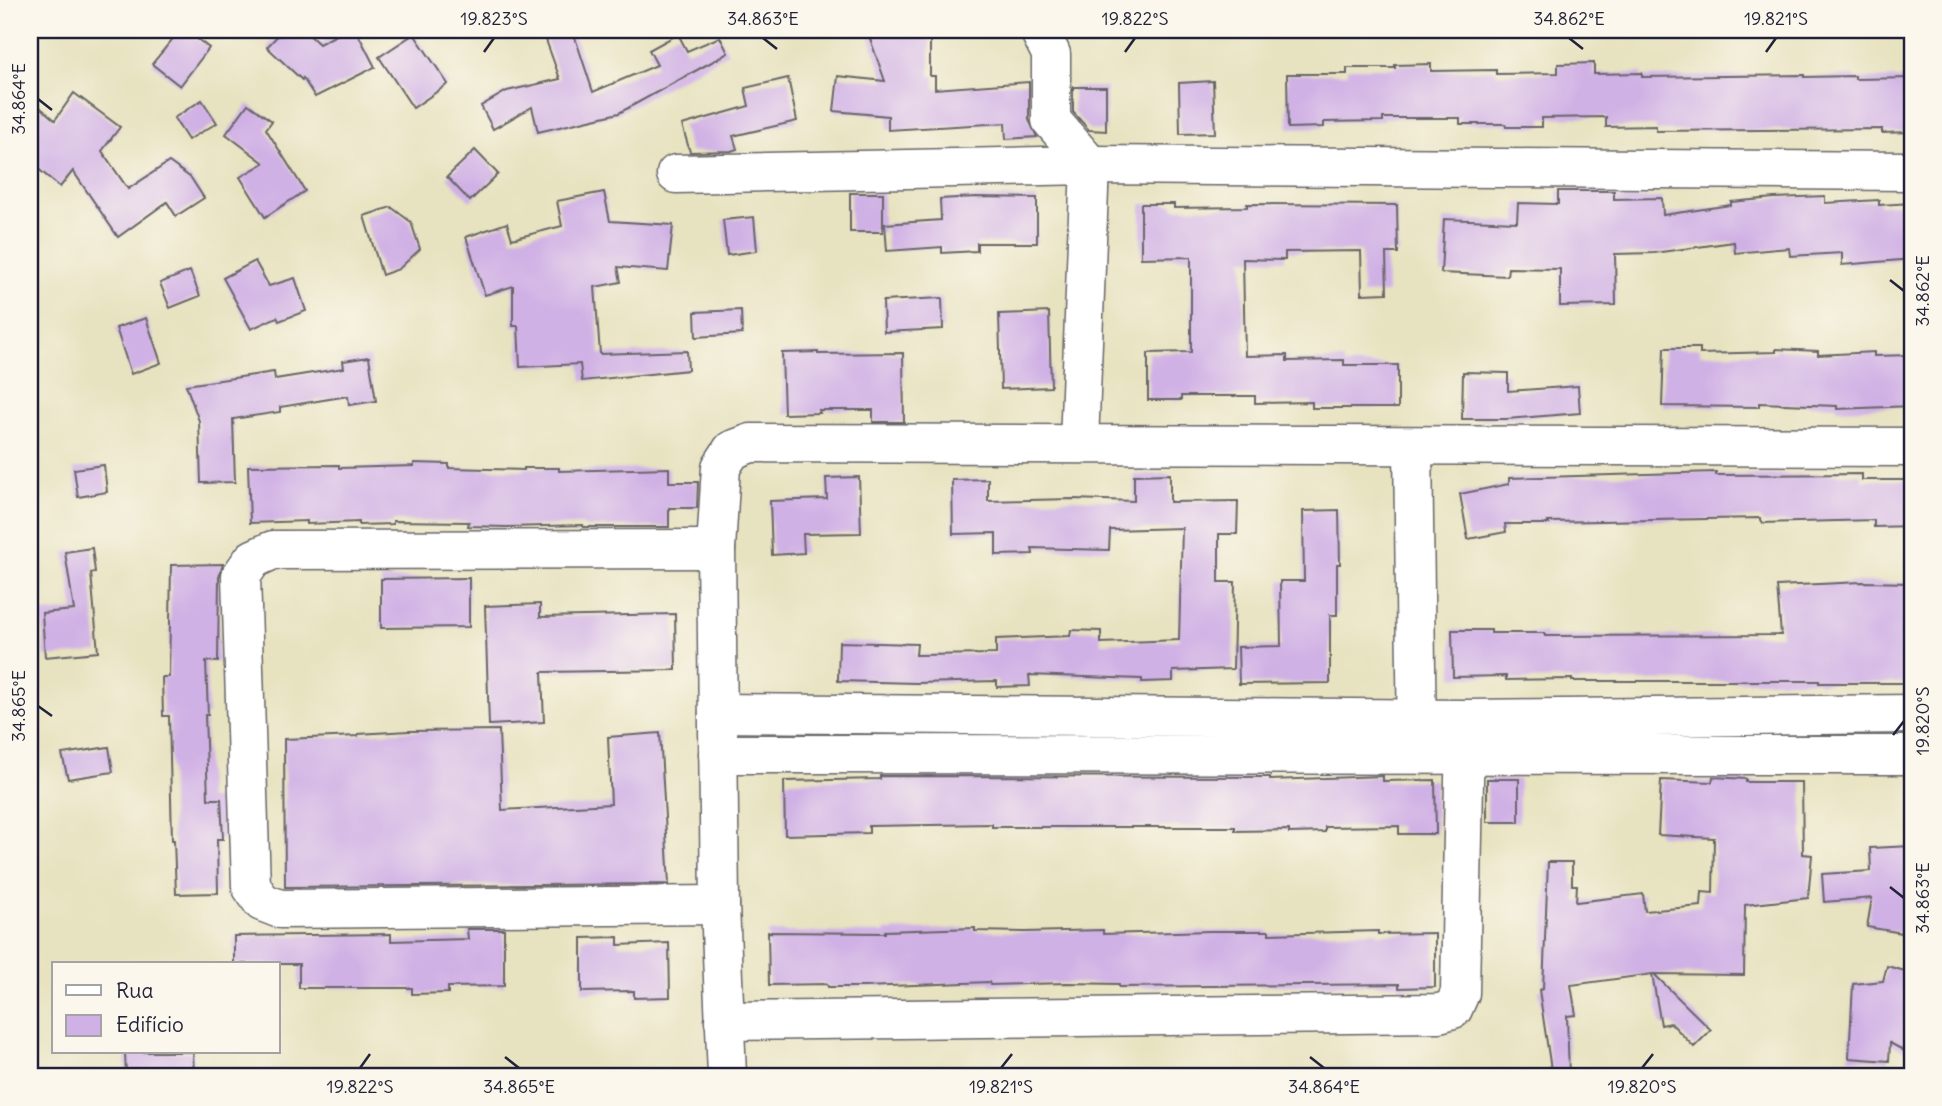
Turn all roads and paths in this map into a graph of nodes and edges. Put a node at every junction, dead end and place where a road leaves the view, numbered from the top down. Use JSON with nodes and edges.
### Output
{"nodes":[{"id":1,"x":1039,"y":30,"type":"edge"},
{"id":2,"x":1090,"y":165,"type":"junction"},
{"id":3,"x":1912,"y":171,"type":"edge"},
{"id":4,"x":676,"y":174,"type":"dead end"},
{"id":5,"x":1079,"y":443,"type":"junction"},
{"id":6,"x":1413,"y":446,"type":"junction"},
{"id":7,"x":1912,"y":447,"type":"edge"},
{"id":8,"x":716,"y":549,"type":"junction"},
{"id":9,"x":718,"y":713,"type":"junction"},
{"id":10,"x":1912,"y":714,"type":"edge"},
{"id":11,"x":1131,"y":715,"type":"junction"},
{"id":12,"x":1731,"y":716,"type":"junction"},
{"id":13,"x":1417,"y":736,"type":"junction"},
{"id":14,"x":1465,"y":736,"type":"junction"},
{"id":15,"x":718,"y":754,"type":"junction"},
{"id":16,"x":1133,"y":754,"type":"junction"},
{"id":17,"x":1732,"y":755,"type":"junction"},
{"id":18,"x":1912,"y":755,"type":"edge"},
{"id":19,"x":720,"y":905,"type":"junction"},
{"id":20,"x":724,"y":1021,"type":"junction"},
{"id":21,"x":727,"y":1076,"type":"edge"}],
"edges":[{"from":1,"to":2,"type":"street"},
{"from":2,"to":3,"type":"street"},
{"from":2,"to":4,"type":"street"},
{"from":2,"to":5,"type":"street"},
{"from":5,"to":6,"type":"street"},
{"from":5,"to":8,"type":"street"},
{"from":6,"to":7,"type":"street"},
{"from":6,"to":13,"type":"street"},
{"from":8,"to":9,"type":"street"},
{"from":8,"to":19,"type":"street"},
{"from":9,"to":11,"type":"street"},
{"from":9,"to":15,"type":"street"},
{"from":10,"to":12,"type":"street"},
{"from":11,"to":13,"type":"street"},
{"from":11,"to":16,"type":"street"},
{"from":12,"to":14,"type":"street"},
{"from":12,"to":17,"type":"street"},
{"from":13,"to":14,"type":"street"},
{"from":13,"to":16,"type":"street"},
{"from":14,"to":17,"type":"street"},
{"from":14,"to":20,"type":"street"},
{"from":15,"to":16,"type":"street"},
{"from":15,"to":19,"type":"street"},
{"from":17,"to":18,"type":"street"},
{"from":19,"to":20,"type":"street"},
{"from":20,"to":21,"type":"street"}]}
